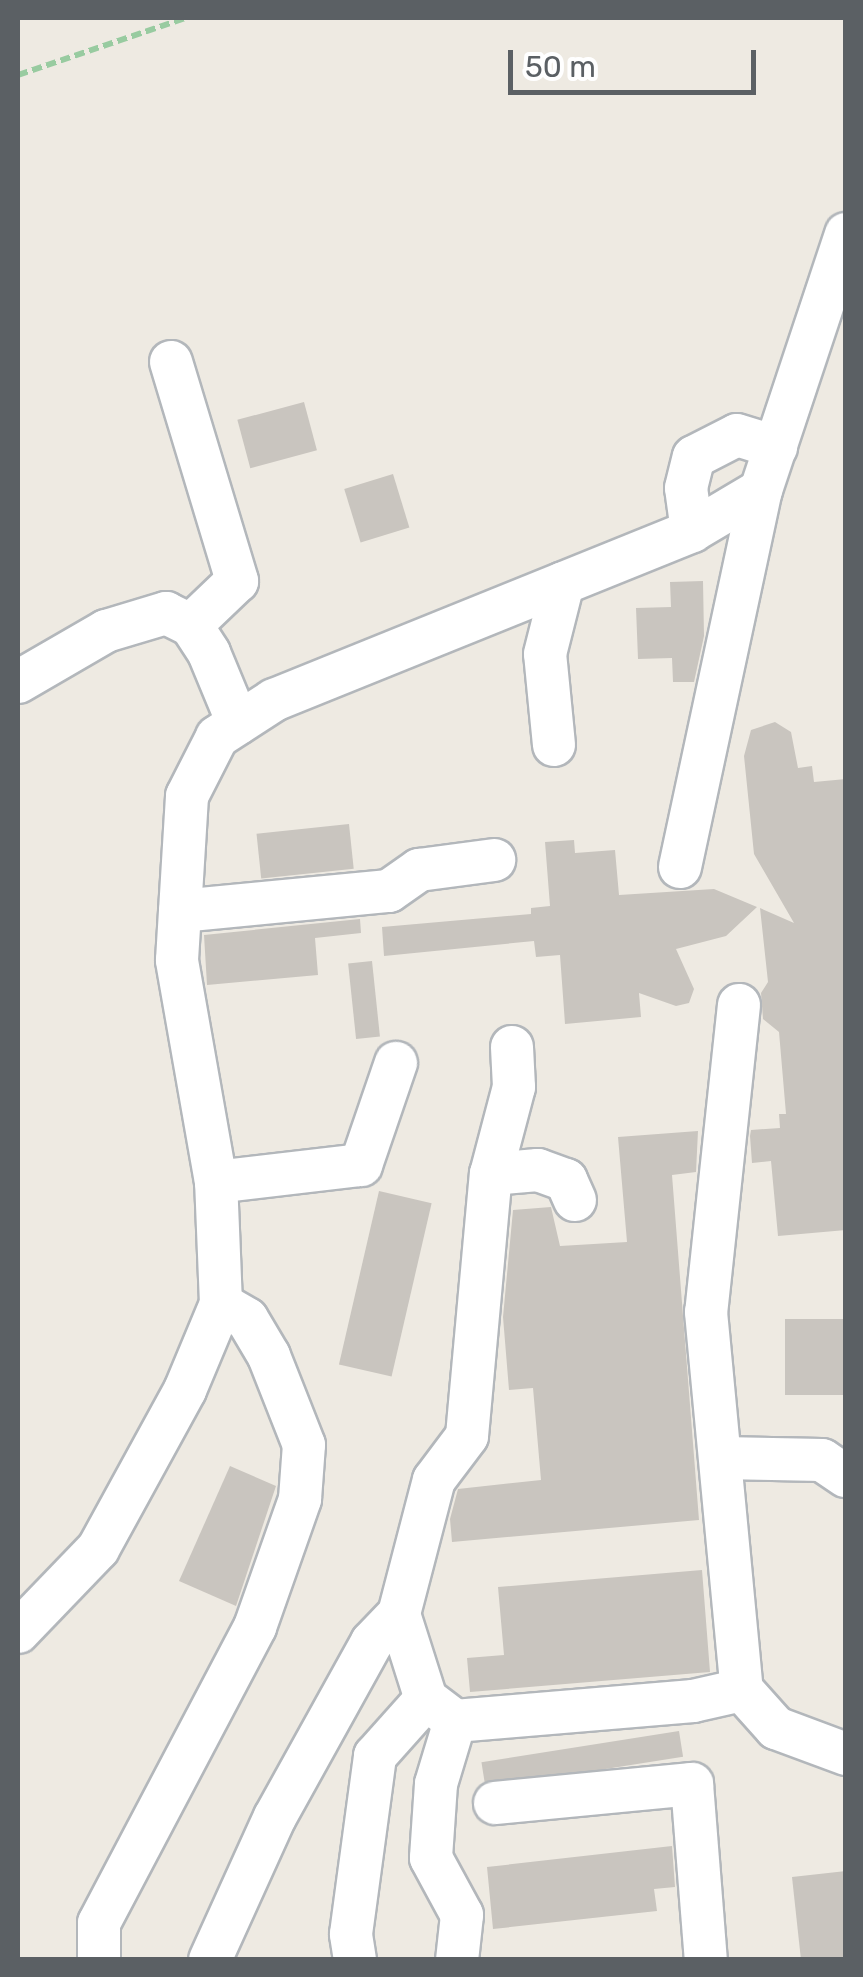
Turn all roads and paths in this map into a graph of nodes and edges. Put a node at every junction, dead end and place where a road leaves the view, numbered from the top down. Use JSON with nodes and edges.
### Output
{"nodes":[{"id":1,"x":185,"y":18,"type":"edge"},
{"id":2,"x":18,"y":75,"type":"edge"},
{"id":3,"x":846,"y":234,"type":"edge"},
{"id":4,"x":171,"y":362,"type":"dead end"},
{"id":5,"x":776,"y":446,"type":"junction"},
{"id":6,"x":761,"y":490,"type":"junction"},
{"id":7,"x":692,"y":530,"type":"junction"},
{"id":8,"x":563,"y":582,"type":"junction"},
{"id":9,"x":190,"y":626,"type":"junction"},
{"id":10,"x":18,"y":682,"type":"edge"},
{"id":11,"x":238,"y":723,"type":"junction"},
{"id":12,"x":554,"y":745,"type":"dead end"},
{"id":13,"x":494,"y":860,"type":"dead end"},
{"id":14,"x":680,"y":867,"type":"dead end"},
{"id":15,"x":180,"y":911,"type":"junction"},
{"id":16,"x":739,"y":1005,"type":"dead end"},
{"id":17,"x":512,"y":1047,"type":"dead end"},
{"id":18,"x":396,"y":1063,"type":"dead end"},
{"id":19,"x":491,"y":1174,"type":"junction"},
{"id":20,"x":216,"y":1182,"type":"junction"},
{"id":21,"x":575,"y":1200,"type":"dead end"},
{"id":22,"x":221,"y":1304,"type":"junction"},
{"id":23,"x":722,"y":1458,"type":"junction"},
{"id":24,"x":846,"y":1476,"type":"edge"},
{"id":25,"x":399,"y":1614,"type":"junction"},
{"id":26,"x":18,"y":1632,"type":"edge"},
{"id":27,"x":742,"y":1690,"type":"junction"},
{"id":28,"x":440,"y":1710,"type":"junction"},
{"id":29,"x":846,"y":1754,"type":"edge"},
{"id":30,"x":494,"y":1803,"type":"dead end"},
{"id":31,"x":99,"y":1960,"type":"edge"},
{"id":32,"x":210,"y":1960,"type":"edge"},
{"id":33,"x":356,"y":1960,"type":"edge"},
{"id":34,"x":458,"y":1960,"type":"edge"},
{"id":35,"x":706,"y":1960,"type":"edge"}],
"edges":[{"from":1,"to":2,"type":"path"},
{"from":3,"to":5,"type":"lane"},
{"from":4,"to":9,"type":"lane"},
{"from":5,"to":6,"type":"lane"},
{"from":5,"to":7,"type":"lane"},
{"from":6,"to":7,"type":"lane"},
{"from":6,"to":14,"type":"lane"},
{"from":7,"to":8,"type":"lane"},
{"from":8,"to":11,"type":"lane"},
{"from":8,"to":12,"type":"lane"},
{"from":9,"to":10,"type":"lane"},
{"from":9,"to":11,"type":"lane"},
{"from":11,"to":15,"type":"lane"},
{"from":13,"to":15,"type":"lane"},
{"from":15,"to":20,"type":"lane"},
{"from":16,"to":23,"type":"lane"},
{"from":17,"to":19,"type":"lane"},
{"from":18,"to":20,"type":"lane"},
{"from":19,"to":21,"type":"lane"},
{"from":19,"to":25,"type":"lane"},
{"from":20,"to":22,"type":"lane"},
{"from":22,"to":26,"type":"lane"},
{"from":22,"to":31,"type":"lane"},
{"from":23,"to":24,"type":"lane"},
{"from":23,"to":27,"type":"lane"},
{"from":25,"to":28,"type":"lane"},
{"from":25,"to":32,"type":"lane"},
{"from":27,"to":28,"type":"lane"},
{"from":27,"to":29,"type":"lane"},
{"from":28,"to":33,"type":"lane"},
{"from":28,"to":34,"type":"lane"},
{"from":30,"to":35,"type":"lane"}]}
